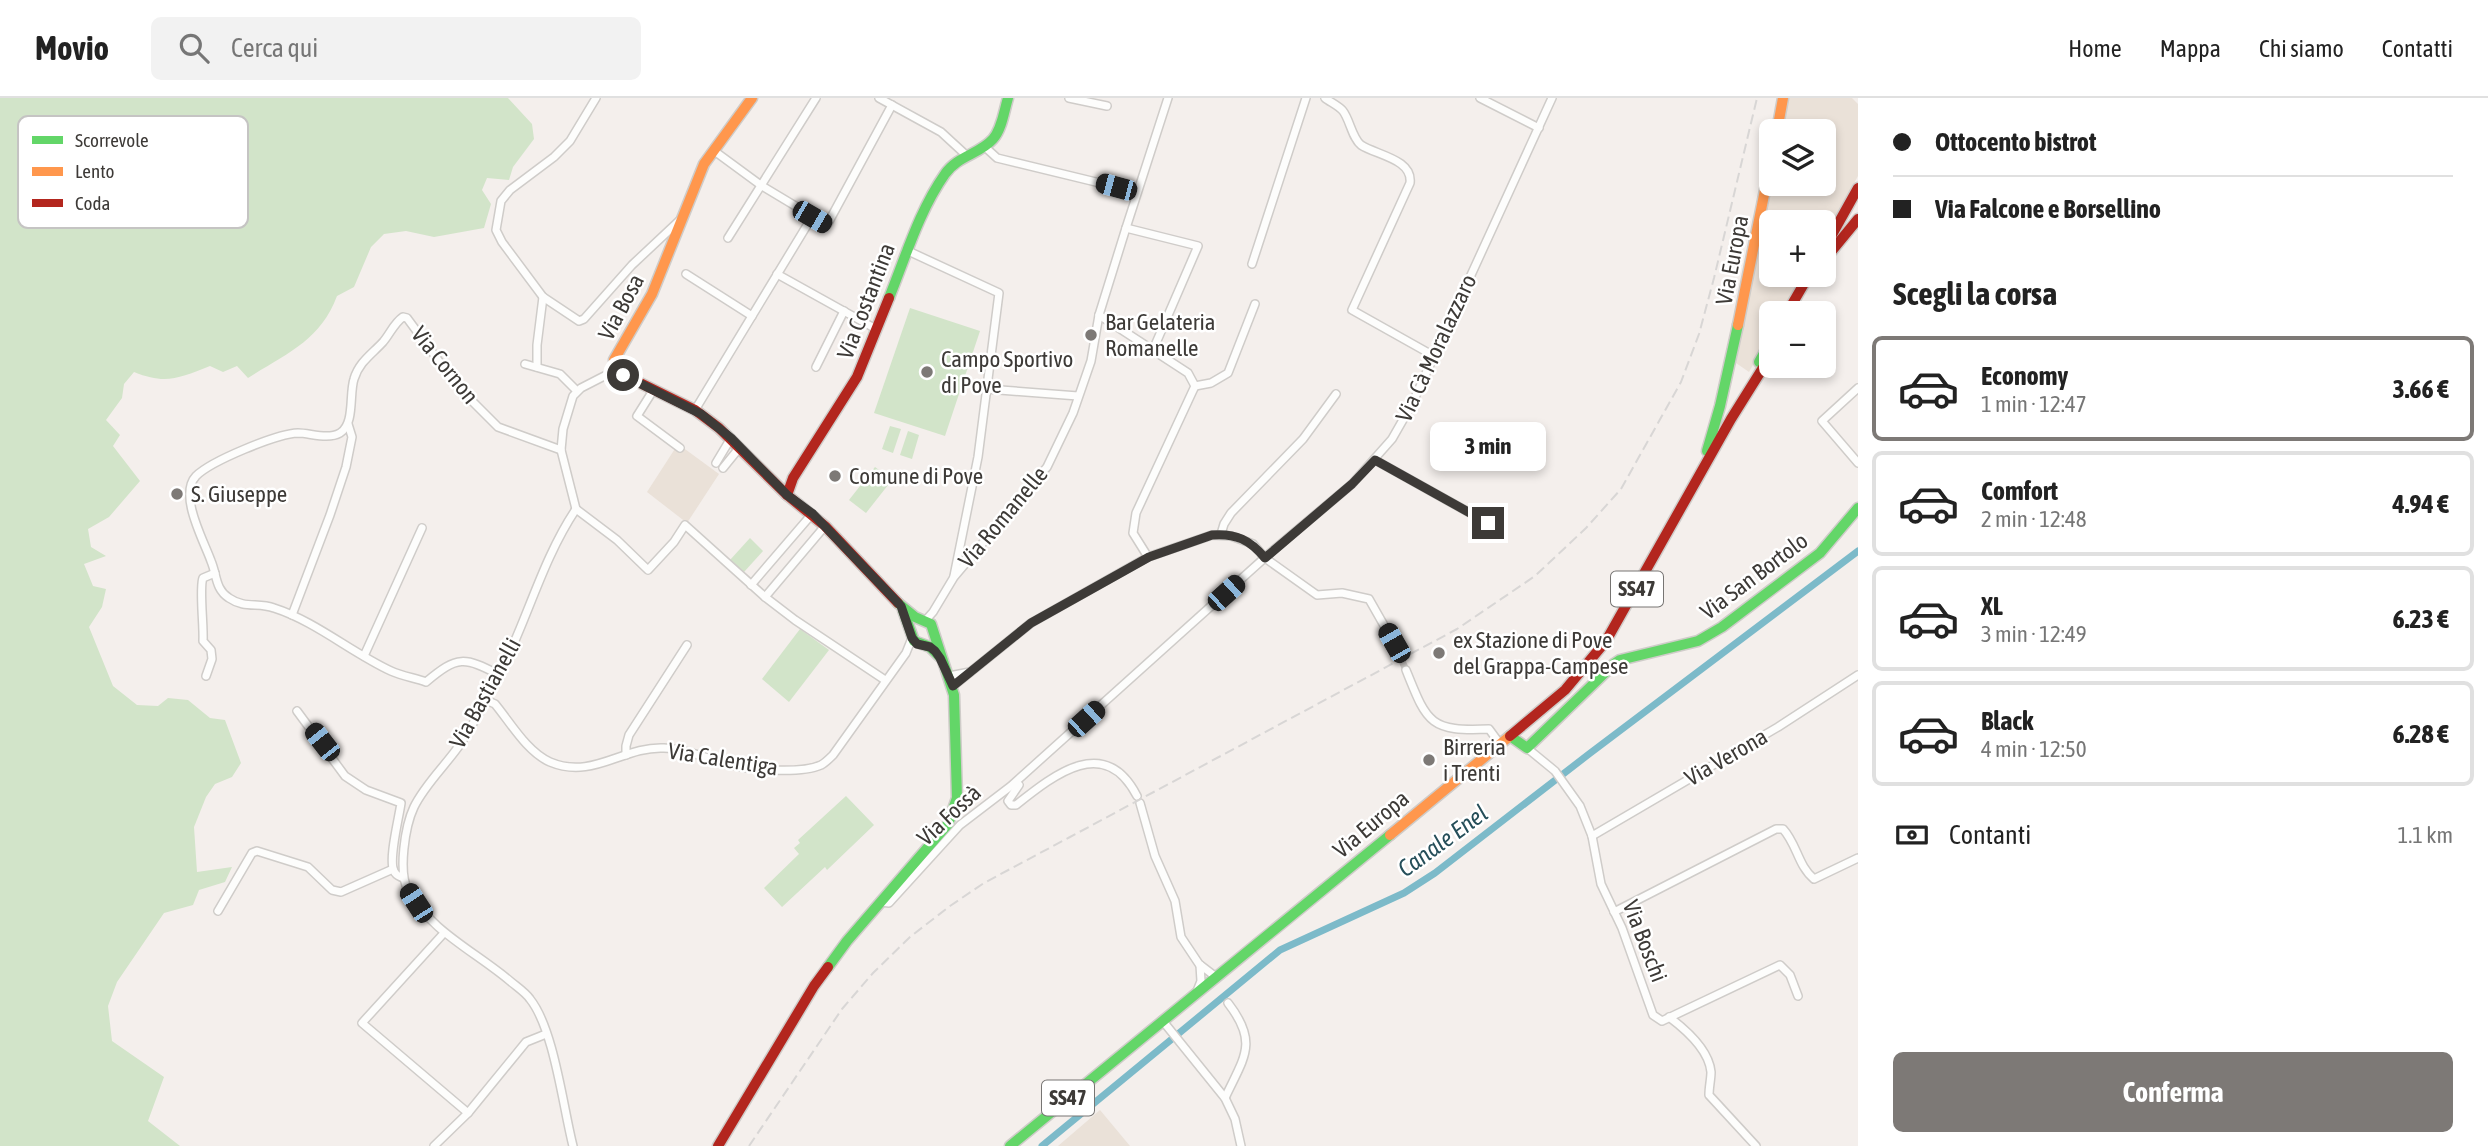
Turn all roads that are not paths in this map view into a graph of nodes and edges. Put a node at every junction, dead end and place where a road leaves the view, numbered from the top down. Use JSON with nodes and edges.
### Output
{"nodes":[{"id":1,"x":596,"y":98,"type":"edge"},
{"id":2,"x":752,"y":98,"type":"edge"},
{"id":3,"x":816,"y":98,"type":"edge"},
{"id":4,"x":879,"y":98,"type":"edge"},
{"id":5,"x":1008,"y":98,"type":"edge"},
{"id":6,"x":1069,"y":98,"type":"edge"},
{"id":7,"x":1168,"y":98,"type":"edge"},
{"id":8,"x":1307,"y":98,"type":"edge"},
{"id":9,"x":1325,"y":98,"type":"edge"},
{"id":10,"x":1480,"y":98,"type":"edge"},
{"id":11,"x":1552,"y":98,"type":"edge"},
{"id":12,"x":1783,"y":98,"type":"edge"},
{"id":13,"x":892,"y":105,"type":"junction"},
{"id":14,"x":1107,"y":106,"type":"dead end"},
{"id":15,"x":1779,"y":119,"type":"edge"},
{"id":16,"x":1539,"y":128,"type":"junction"},
{"id":17,"x":985,"y":147,"type":"junction"},
{"id":18,"x":713,"y":150,"type":"junction"},
{"id":19,"x":966,"y":155,"type":"junction"},
{"id":20,"x":762,"y":186,"type":"junction"},
{"id":21,"x":1858,"y":188,"type":"edge"},
{"id":22,"x":1137,"y":192,"type":"junction"},
{"id":23,"x":1764,"y":196,"type":"edge"},
{"id":24,"x":1858,"y":202,"type":"edge"},
{"id":25,"x":812,"y":217,"type":"junction"},
{"id":26,"x":1858,"y":219,"type":"edge"},
{"id":27,"x":680,"y":220,"type":"junction"},
{"id":28,"x":1126,"y":228,"type":"junction"},
{"id":29,"x":1836,"y":232,"type":"edge"},
{"id":30,"x":1836,"y":237,"type":"edge"},
{"id":31,"x":728,"y":238,"type":"dead end"},
{"id":32,"x":1836,"y":246,"type":"edge"},
{"id":33,"x":906,"y":250,"type":"junction"},
{"id":34,"x":1252,"y":264,"type":"dead end"},
{"id":35,"x":686,"y":274,"type":"dead end"},
{"id":36,"x":777,"y":274,"type":"junction"},
{"id":37,"x":543,"y":297,"type":"junction"},
{"id":38,"x":1255,"y":304,"type":"dead end"},
{"id":39,"x":844,"y":311,"type":"junction"},
{"id":40,"x":1099,"y":315,"type":"junction"},
{"id":41,"x":752,"y":316,"type":"junction"},
{"id":42,"x":876,"y":328,"type":"junction"},
{"id":43,"x":1153,"y":351,"type":"junction"},
{"id":44,"x":1434,"y":356,"type":"junction"},
{"id":45,"x":1759,"y":362,"type":"edge"},
{"id":46,"x":525,"y":363,"type":"dead end"},
{"id":47,"x":537,"y":367,"type":"junction"},
{"id":48,"x":816,"y":367,"type":"dead end"},
{"id":49,"x":616,"y":370,"type":"junction"},
{"id":50,"x":1759,"y":374,"type":"edge"},
{"id":51,"x":1195,"y":386,"type":"junction"},
{"id":52,"x":1858,"y":388,"type":"edge"},
{"id":53,"x":654,"y":389,"type":"junction"},
{"id":54,"x":987,"y":389,"type":"junction"},
{"id":55,"x":577,"y":390,"type":"junction"},
{"id":56,"x":1336,"y":394,"type":"dead end"},
{"id":57,"x":1078,"y":396,"type":"junction"},
{"id":58,"x":695,"y":410,"type":"junction"},
{"id":59,"x":1731,"y":419,"type":"junction"},
{"id":60,"x":348,"y":424,"type":"junction"},
{"id":61,"x":731,"y":438,"type":"junction"},
{"id":62,"x":740,"y":447,"type":"junction"},
{"id":63,"x":680,"y":448,"type":"dead end"},
{"id":64,"x":561,"y":450,"type":"junction"},
{"id":65,"x":1375,"y":460,"type":"junction"},
{"id":66,"x":802,"y":462,"type":"junction"},
{"id":67,"x":1858,"y":463,"type":"edge"},
{"id":68,"x":773,"y":480,"type":"junction"},
{"id":69,"x":1697,"y":480,"type":"junction"},
{"id":70,"x":787,"y":495,"type":"junction"},
{"id":71,"x":1858,"y":508,"type":"edge"},
{"id":72,"x":576,"y":509,"type":"junction"},
{"id":73,"x":813,"y":514,"type":"junction"},
{"id":74,"x":1488,"y":523,"type":"dead end"},
{"id":75,"x":825,"y":526,"type":"junction"},
{"id":76,"x":422,"y":528,"type":"dead end"},
{"id":77,"x":1221,"y":534,"type":"junction"},
{"id":78,"x":776,"y":556,"type":"junction"},
{"id":79,"x":1149,"y":557,"type":"junction"},
{"id":80,"x":1265,"y":558,"type":"junction"},
{"id":81,"x":790,"y":568,"type":"junction"},
{"id":82,"x":215,"y":573,"type":"junction"},
{"id":83,"x":954,"y":577,"type":"junction"},
{"id":84,"x":751,"y":584,"type":"junction"},
{"id":85,"x":765,"y":597,"type":"junction"},
{"id":86,"x":901,"y":606,"type":"junction"},
{"id":87,"x":292,"y":615,"type":"junction"},
{"id":88,"x":929,"y":626,"type":"junction"},
{"id":89,"x":911,"y":634,"type":"junction"},
{"id":90,"x":1394,"y":643,"type":"tunnel mouth"},
{"id":91,"x":687,"y":645,"type":"dead end"},
{"id":92,"x":923,"y":645,"type":"junction"},
{"id":93,"x":906,"y":653,"type":"junction"},
{"id":94,"x":364,"y":656,"type":"junction"},
{"id":95,"x":940,"y":658,"type":"junction"},
{"id":96,"x":1406,"y":670,"type":"tunnel mouth"},
{"id":97,"x":500,"y":675,"type":"junction"},
{"id":98,"x":1858,"y":675,"type":"edge"},
{"id":99,"x":206,"y":676,"type":"dead end"},
{"id":100,"x":885,"y":680,"type":"junction"},
{"id":101,"x":951,"y":681,"type":"junction"},
{"id":102,"x":486,"y":700,"type":"junction"},
{"id":103,"x":297,"y":710,"type":"dead end"},
{"id":104,"x":1510,"y":736,"type":"junction"},
{"id":105,"x":1500,"y":744,"type":"junction"},
{"id":106,"x":1527,"y":748,"type":"junction"},
{"id":107,"x":1046,"y":754,"type":"junction"},
{"id":108,"x":626,"y":755,"type":"junction"},
{"id":109,"x":1592,"y":836,"type":"junction"},
{"id":110,"x":1858,"y":858,"type":"edge"},
{"id":111,"x":393,"y":869,"type":"junction"},
{"id":112,"x":403,"y":878,"type":"junction"},
{"id":113,"x":881,"y":902,"type":"junction"},
{"id":114,"x":218,"y":911,"type":"dead end"},
{"id":115,"x":1614,"y":912,"type":"junction"},
{"id":116,"x":444,"y":933,"type":"junction"},
{"id":117,"x":1199,"y":964,"type":"junction"},
{"id":118,"x":1216,"y":976,"type":"junction"},
{"id":119,"x":1197,"y":992,"type":"junction"},
{"id":120,"x":1798,"y":996,"type":"dead end"},
{"id":121,"x":1227,"y":1003,"type":"dead end"},
{"id":122,"x":1669,"y":1017,"type":"junction"},
{"id":123,"x":1165,"y":1023,"type":"junction"},
{"id":124,"x":547,"y":1034,"type":"junction"},
{"id":125,"x":1225,"y":1098,"type":"junction"},
{"id":126,"x":468,"y":1113,"type":"junction"},
{"id":127,"x":434,"y":1146,"type":"edge"},
{"id":128,"x":573,"y":1146,"type":"edge"},
{"id":129,"x":718,"y":1146,"type":"edge"},
{"id":130,"x":1010,"y":1146,"type":"edge"},
{"id":131,"x":1241,"y":1146,"type":"edge"},
{"id":132,"x":1756,"y":1146,"type":"edge"}],
"edges":[{"from":1,"to":37,"type":"street"},
{"from":2,"to":18,"type":"main road","name":"Via Bosa"},
{"from":3,"to":20,"type":"street"},
{"from":4,"to":13,"type":"street"},
{"from":5,"to":17,"type":"main road"},
{"from":6,"to":14,"type":"street"},
{"from":7,"to":22,"type":"street","name":"Via Romanelle"},
{"from":8,"to":34,"type":"street"},
{"from":9,"to":44,"type":"street"},
{"from":10,"to":16,"type":"street"},
{"from":11,"to":16,"type":"street","name":"Via Cà Moralazzaro"},
{"from":12,"to":15,"type":"main road"},
{"from":13,"to":19,"type":"street"},
{"from":13,"to":25,"type":"street"},
{"from":16,"to":44,"type":"street","name":"Via Cà Moralazzaro"},
{"from":17,"to":19,"type":"main road"},
{"from":17,"to":22,"type":"street"},
{"from":18,"to":20,"type":"street"},
{"from":18,"to":27,"type":"main road","name":"Via Bosa"},
{"from":19,"to":33,"type":"main road","name":"Via Costantina"},
{"from":20,"to":25,"type":"street"},
{"from":20,"to":31,"type":"street"},
{"from":21,"to":29,"type":"main road"},
{"from":22,"to":28,"type":"street","name":"Via Romanelle"},
{"from":23,"to":69,"type":"main road","name":"Via Europa"},
{"from":24,"to":30,"type":"main road"},
{"from":25,"to":36,"type":"street"},
{"from":26,"to":32,"type":"main road"},
{"from":27,"to":37,"type":"street"},
{"from":27,"to":49,"type":"main road","name":"Via Bosa"},
{"from":28,"to":40,"type":"street","name":"Via Romanelle"},
{"from":28,"to":43,"type":"street"},
{"from":33,"to":42,"type":"main road","name":"Via Costantina"},
{"from":33,"to":54,"type":"street"},
{"from":35,"to":41,"type":"street"},
{"from":36,"to":39,"type":"street"},
{"from":36,"to":41,"type":"street"},
{"from":37,"to":47,"type":"street"},
{"from":38,"to":51,"type":"street"},
{"from":39,"to":42,"type":"street"},
{"from":39,"to":48,"type":"street"},
{"from":40,"to":43,"type":"street"},
{"from":40,"to":57,"type":"street","name":"Via Romanelle"},
{"from":41,"to":58,"type":"street"},
{"from":42,"to":66,"type":"main road","name":"Via Costantina"},
{"from":43,"to":51,"type":"street"},
{"from":44,"to":65,"type":"street","name":"Via Cà Moralazzaro"},
{"from":45,"to":59,"type":"main road","number":"SS47"},
{"from":46,"to":47,"type":"street"},
{"from":47,"to":55,"type":"street"},
{"from":49,"to":53,"type":"main road"},
{"from":49,"to":55,"type":"street","name":"Via Bosa"},
{"from":50,"to":59,"type":"main road","number":"SS47"},
{"from":51,"to":79,"type":"street"},
{"from":52,"to":67,"type":"street"},
{"from":53,"to":58,"type":"main road"},
{"from":53,"to":63,"type":"street"},
{"from":54,"to":57,"type":"street"},
{"from":54,"to":83,"type":"street"},
{"from":55,"to":64,"type":"street"},
{"from":56,"to":77,"type":"street"},
{"from":57,"to":83,"type":"street","name":"Via Romanelle"},
{"from":58,"to":61,"type":"main road"},
{"from":59,"to":69,"type":"main road","number":"SS47"},
{"from":60,"to":64,"type":"street","name":"Via Cornon"},
{"from":60,"to":82,"type":"street"},
{"from":60,"to":87,"type":"street"},
{"from":61,"to":62,"type":"main road"},
{"from":61,"to":62,"type":"street"},
{"from":62,"to":68,"type":"main road"},
{"from":64,"to":72,"type":"street"},
{"from":65,"to":74,"type":"street"},
{"from":65,"to":80,"type":"street","name":"Via Cà Moralazzaro"},
{"from":66,"to":68,"type":"main road","name":"Via Costantina"},
{"from":66,"to":70,"type":"main road","name":"Via Costantina"},
{"from":68,"to":70,"type":"main road"},
{"from":69,"to":104,"type":"main road","name":"Via Europa","number":"SS47"},
{"from":70,"to":73,"type":"main road"},
{"from":71,"to":106,"type":"main road","name":"Via San Bortolo"},
{"from":72,"to":84,"type":"street"},
{"from":72,"to":97,"type":"street","name":"Via Bastianelli"},
{"from":73,"to":75,"type":"main road"},
{"from":73,"to":78,"type":"street"},
{"from":75,"to":81,"type":"street"},
{"from":75,"to":86,"type":"main road"},
{"from":76,"to":94,"type":"street"},
{"from":77,"to":79,"type":"street"},
{"from":77,"to":80,"type":"street"},
{"from":78,"to":81,"type":"street"},
{"from":78,"to":84,"type":"street"},
{"from":79,"to":101,"type":"street"},
{"from":80,"to":90,"type":"street"},
{"from":80,"to":107,"type":"street","name":"Via Fossà"},
{"from":81,"to":85,"type":"street"},
{"from":82,"to":87,"type":"street"},
{"from":82,"to":99,"type":"street"},
{"from":83,"to":88,"type":"street","name":"Via Romanelle"},
{"from":84,"to":85,"type":"street"},
{"from":85,"to":100,"type":"street"},
{"from":86,"to":88,"type":"main road"},
{"from":86,"to":89,"type":"main road"},
{"from":87,"to":94,"type":"street"},
{"from":88,"to":89,"type":"main road"},
{"from":88,"to":92,"type":"main road"},
{"from":88,"to":95,"type":"main road"},
{"from":89,"to":92,"type":"main road"},
{"from":89,"to":93,"type":"street"},
{"from":91,"to":108,"type":"street"},
{"from":92,"to":93,"type":"street"},
{"from":92,"to":95,"type":"main road"},
{"from":93,"to":100,"type":"street"},
{"from":94,"to":97,"type":"street"},
{"from":95,"to":101,"type":"main road"},
{"from":96,"to":105,"type":"street"},
{"from":97,"to":102,"type":"street","name":"Via Bastianelli"},
{"from":98,"to":109,"type":"street","name":"Via Verona"},
{"from":100,"to":108,"type":"street","name":"Via Calentiga"},
{"from":101,"to":113,"type":"main road"},
{"from":102,"to":108,"type":"street","name":"Via Calentiga"},
{"from":102,"to":112,"type":"street","name":"Via Bastianelli"},
{"from":103,"to":111,"type":"street"},
{"from":104,"to":105,"type":"main road","name":"Via Europa","number":"SS47"},
{"from":104,"to":106,"type":"main road","name":"Via Boschi"},
{"from":105,"to":118,"type":"main road","name":"Via Europa","number":"SS47"},
{"from":106,"to":109,"type":"street","name":"Via Boschi"},
{"from":107,"to":113,"type":"street","name":"Via Fossà"},
{"from":107,"to":117,"type":"street"},
{"from":109,"to":115,"type":"street","name":"Via Boschi"},
{"from":110,"to":115,"type":"street"},
{"from":111,"to":112,"type":"street"},
{"from":111,"to":114,"type":"street"},
{"from":112,"to":116,"type":"street"},
{"from":113,"to":129,"type":"main road","name":"Via Fossà"},
{"from":115,"to":122,"type":"street","name":"Via Boschi"},
{"from":116,"to":124,"type":"street"},
{"from":116,"to":126,"type":"street"},
{"from":117,"to":118,"type":"street"},
{"from":117,"to":119,"type":"street"},
{"from":118,"to":119,"type":"main road","name":"Via Europa","number":"SS47"},
{"from":119,"to":123,"type":"main road","name":"Via Europa","number":"SS47"},
{"from":120,"to":122,"type":"street"},
{"from":121,"to":125,"type":"street"},
{"from":122,"to":132,"type":"street"},
{"from":123,"to":125,"type":"street"},
{"from":123,"to":130,"type":"main road","name":"Via Europa","number":"SS47"},
{"from":124,"to":126,"type":"street"},
{"from":124,"to":128,"type":"street"},
{"from":125,"to":131,"type":"street"},
{"from":126,"to":127,"type":"street"}]}
